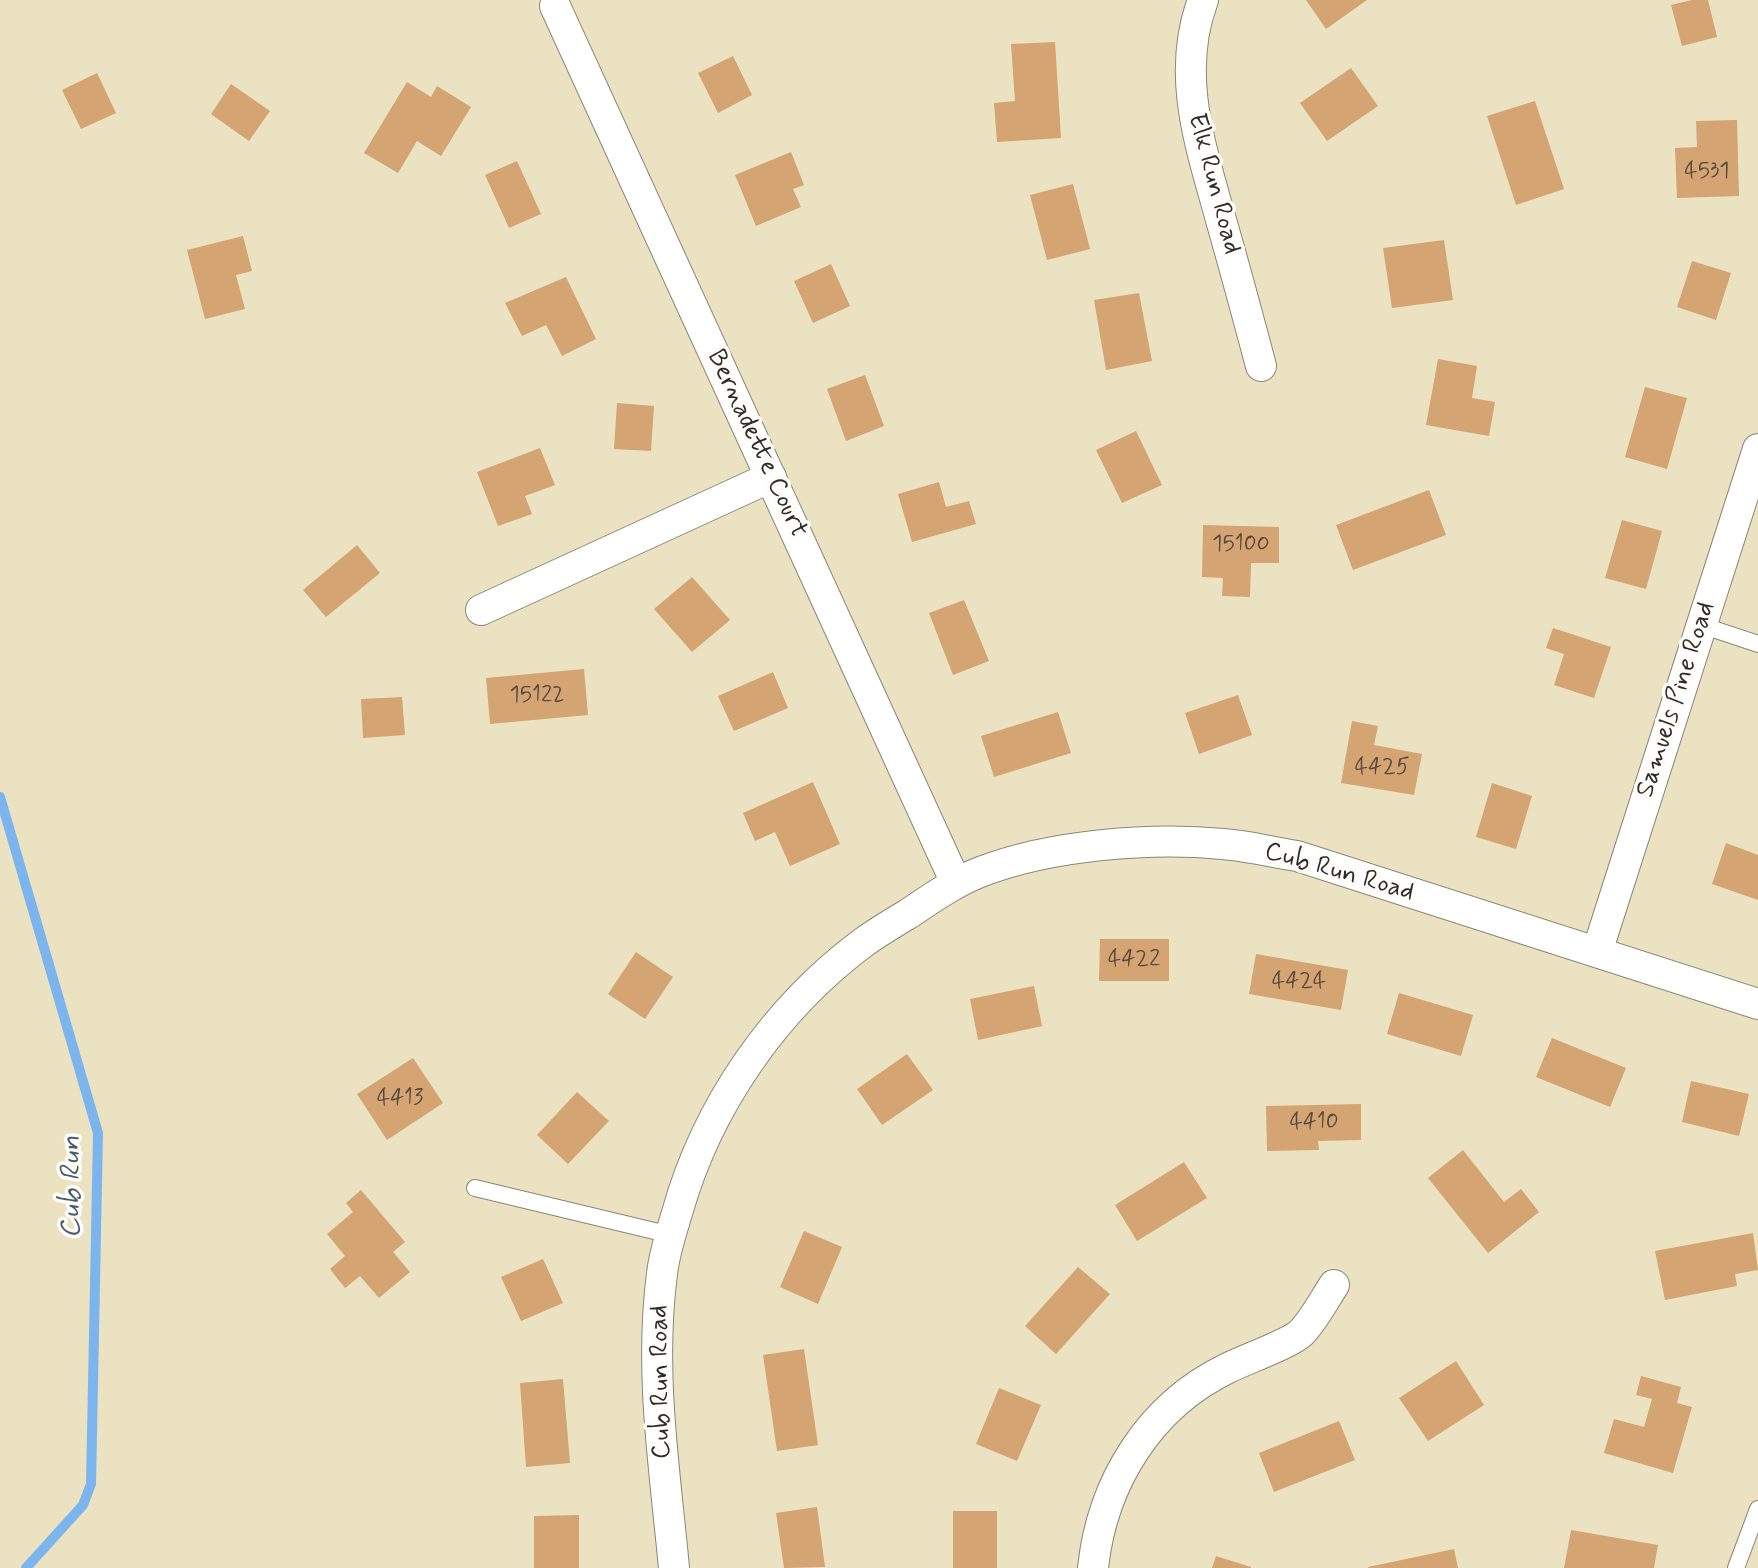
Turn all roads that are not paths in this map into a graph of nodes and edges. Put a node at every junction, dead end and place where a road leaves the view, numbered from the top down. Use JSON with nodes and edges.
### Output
{"nodes":[{"id":1,"x":1203,"y":0,"type":"edge"},
{"id":2,"x":555,"y":6,"type":"dead end"},
{"id":3,"x":1261,"y":366,"type":"dead end"},
{"id":4,"x":1758,"y":449,"type":"edge"},
{"id":5,"x":771,"y":477,"type":"junction"},
{"id":6,"x":481,"y":610,"type":"dead end"},
{"id":7,"x":1701,"y":625,"type":"junction"},
{"id":8,"x":1758,"y":644,"type":"edge"},
{"id":9,"x":956,"y":883,"type":"junction"},
{"id":10,"x":1597,"y":952,"type":"junction"},
{"id":11,"x":1758,"y":1004,"type":"edge"},
{"id":12,"x":475,"y":1188,"type":"dead end"},
{"id":13,"x":671,"y":1236,"type":"junction"},
{"id":14,"x":1335,"y":1284,"type":"dead end"},
{"id":15,"x":1758,"y":1509,"type":"edge"},
{"id":16,"x":674,"y":1568,"type":"edge"},
{"id":17,"x":1093,"y":1568,"type":"edge"},
{"id":18,"x":1736,"y":1568,"type":"edge"}],
"edges":[{"from":1,"to":3,"type":"street","name":"Elk Run Road"},
{"from":2,"to":5,"type":"street","name":"Bernadette Court"},
{"from":4,"to":7,"type":"street","name":"Samuels Pine Road"},
{"from":5,"to":6,"type":"street"},
{"from":5,"to":9,"type":"street","name":"Bernadette Court"},
{"from":7,"to":8,"type":"lane"},
{"from":7,"to":10,"type":"street","name":"Samuels Pine Road"},
{"from":9,"to":10,"type":"street","name":"Cub Run Road"},
{"from":9,"to":13,"type":"street","name":"Cub Run Road"},
{"from":10,"to":11,"type":"street","name":"Cub Run Road"},
{"from":12,"to":13,"type":"lane"},
{"from":13,"to":16,"type":"street","name":"Cub Run Road"},
{"from":14,"to":17,"type":"street"},
{"from":15,"to":18,"type":"lane"}]}
